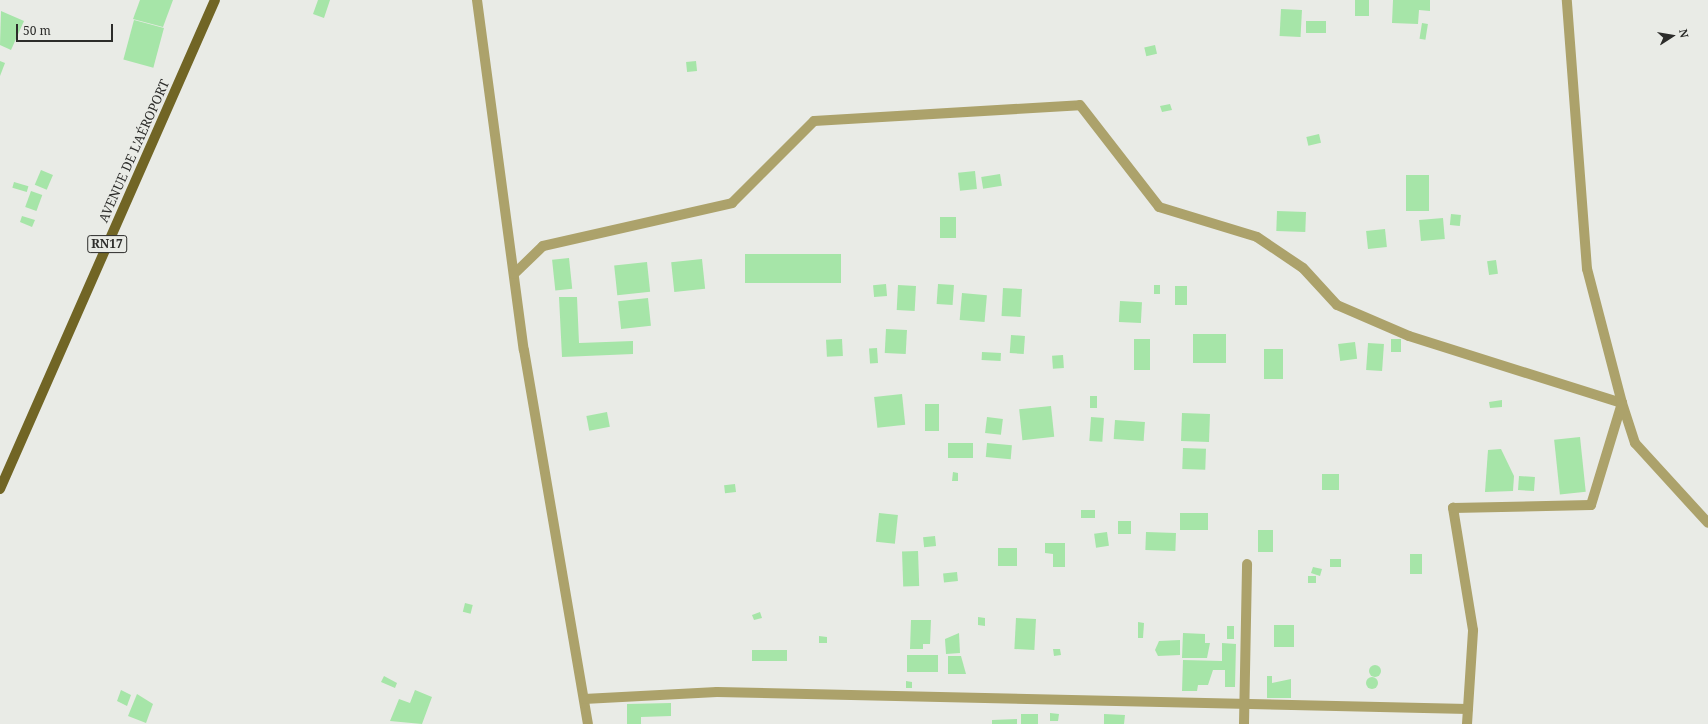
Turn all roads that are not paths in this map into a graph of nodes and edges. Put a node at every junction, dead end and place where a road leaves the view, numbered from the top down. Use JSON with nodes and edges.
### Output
{"nodes":[{"id":1,"x":215,"y":0,"type":"edge"},
{"id":2,"x":477,"y":0,"type":"edge"},
{"id":3,"x":1567,"y":0,"type":"edge"},
{"id":4,"x":514,"y":274,"type":"junction"},
{"id":5,"x":1622,"y":403,"type":"junction"},
{"id":6,"x":0,"y":489,"type":"edge"},
{"id":7,"x":1708,"y":523,"type":"edge"},
{"id":8,"x":1247,"y":564,"type":"dead end"},
{"id":9,"x":584,"y":699,"type":"junction"},
{"id":10,"x":1244,"y":704,"type":"junction"},
{"id":11,"x":1468,"y":709,"type":"junction"},
{"id":12,"x":588,"y":724,"type":"edge"},
{"id":13,"x":1244,"y":724,"type":"edge"},
{"id":14,"x":1467,"y":724,"type":"edge"}],
"edges":[{"from":1,"to":6,"type":"main road","name":"AVENUE DE L'AÉROPORT","number":"RN17"},
{"from":2,"to":4,"type":"street"},
{"from":3,"to":5,"type":"street"},
{"from":4,"to":5,"type":"street"},
{"from":4,"to":9,"type":"street"},
{"from":5,"to":7,"type":"street"},
{"from":5,"to":11,"type":"street"},
{"from":8,"to":10,"type":"street"},
{"from":9,"to":10,"type":"street"},
{"from":9,"to":12,"type":"street"},
{"from":10,"to":11,"type":"street"},
{"from":10,"to":13,"type":"street"},
{"from":11,"to":14,"type":"street"}]}
